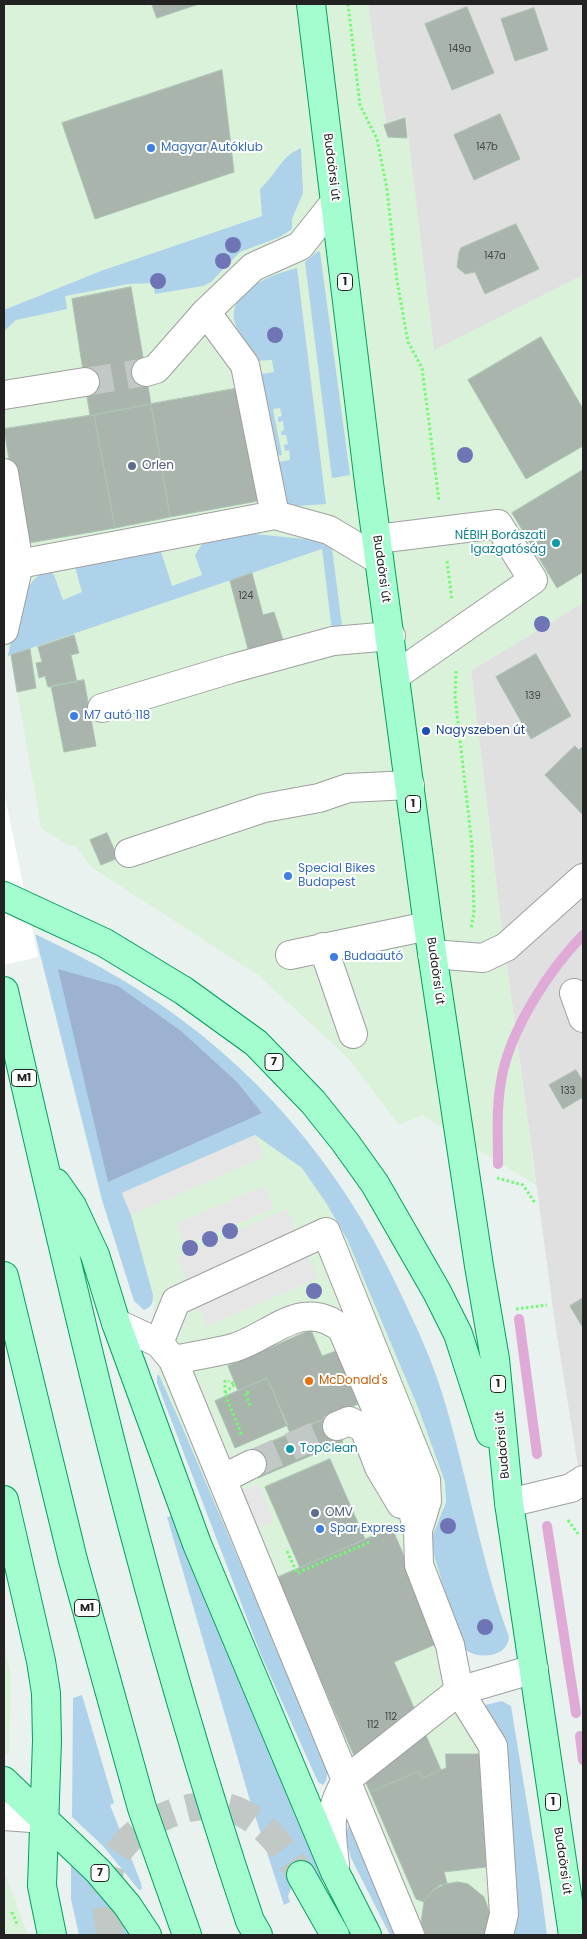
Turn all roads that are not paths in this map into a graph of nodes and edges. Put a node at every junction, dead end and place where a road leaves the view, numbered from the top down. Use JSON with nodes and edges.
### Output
{"nodes":[{"id":1,"x":311,"y":4,"type":"edge"},
{"id":2,"x":335,"y":202,"type":"junction"},
{"id":3,"x":206,"y":312,"type":"junction"},
{"id":4,"x":146,"y":372,"type":"tunnel mouth"},
{"id":5,"x":85,"y":382,"type":"tunnel mouth"},
{"id":6,"x":4,"y":395,"type":"edge"},
{"id":7,"x":4,"y":474,"type":"edge"},
{"id":8,"x":275,"y":515,"type":"junction"},
{"id":9,"x":378,"y":550,"type":"junction"},
{"id":10,"x":19,"y":564,"type":"junction"},
{"id":11,"x":4,"y":630,"type":"edge"},
{"id":12,"x":391,"y":636,"type":"junction"},
{"id":13,"x":395,"y":676,"type":"junction"},
{"id":14,"x":102,"y":708,"type":"dead end"},
{"id":15,"x":410,"y":785,"type":"junction"},
{"id":16,"x":129,"y":853,"type":"dead end"},
{"id":17,"x":583,"y":878,"type":"edge"},
{"id":18,"x":4,"y":896,"type":"edge"},
{"id":19,"x":428,"y":926,"type":"junction"},
{"id":20,"x":323,"y":948,"type":"junction"},
{"id":21,"x":432,"y":954,"type":"junction"},
{"id":22,"x":290,"y":955,"type":"dead end"},
{"id":23,"x":4,"y":991,"type":"edge"},
{"id":24,"x":574,"y":993,"type":"dead end"},
{"id":25,"x":583,"y":1018,"type":"edge"},
{"id":26,"x":354,"y":1034,"type":"dead end"},
{"id":27,"x":44,"y":1165,"type":"junction"},
{"id":28,"x":479,"y":1266,"type":"junction"},
{"id":29,"x":4,"y":1276,"type":"edge"},
{"id":30,"x":437,"y":1292,"type":"junction"},
{"id":31,"x":116,"y":1324,"type":"junction"},
{"id":32,"x":166,"y":1352,"type":"junction"},
{"id":33,"x":336,"y":1426,"type":"tunnel mouth"},
{"id":34,"x":252,"y":1464,"type":"tunnel mouth"},
{"id":35,"x":222,"y":1479,"type":"junction"},
{"id":36,"x":583,"y":1480,"type":"edge"},
{"id":37,"x":4,"y":1500,"type":"edge"},
{"id":38,"x":509,"y":1502,"type":"junction"},
{"id":39,"x":418,"y":1530,"type":"junction"},
{"id":40,"x":534,"y":1669,"type":"junction"},
{"id":41,"x":459,"y":1691,"type":"junction"},
{"id":42,"x":346,"y":1780,"type":"junction"},
{"id":43,"x":4,"y":1781,"type":"edge"},
{"id":44,"x":4,"y":1816,"type":"edge"},
{"id":45,"x":45,"y":1819,"type":"junction"},
{"id":46,"x":335,"y":1872,"type":"junction"},
{"id":47,"x":301,"y":1875,"type":"tunnel mouth"},
{"id":48,"x":254,"y":1930,"type":"edge"},
{"id":49,"x":52,"y":1935,"type":"edge"},
{"id":50,"x":147,"y":1935,"type":"edge"},
{"id":51,"x":187,"y":1935,"type":"edge"},
{"id":52,"x":335,"y":1935,"type":"edge"},
{"id":53,"x":368,"y":1935,"type":"edge"},
{"id":54,"x":410,"y":1935,"type":"edge"},
{"id":55,"x":499,"y":1935,"type":"edge"},
{"id":56,"x":573,"y":1935,"type":"edge"}],
"edges":[{"from":1,"to":2,"type":"main road","name":"Budaörsi út","number":"1"},
{"from":2,"to":3,"type":"street"},
{"from":2,"to":9,"type":"main road","name":"Budaörsi út","number":"1"},
{"from":3,"to":4,"type":"street"},
{"from":3,"to":8,"type":"street"},
{"from":5,"to":6,"type":"street"},
{"from":7,"to":10,"type":"street"},
{"from":8,"to":9,"type":"street"},
{"from":8,"to":10,"type":"street"},
{"from":9,"to":12,"type":"main road","name":"Budaörsi út","number":"1"},
{"from":9,"to":13,"type":"street"},
{"from":10,"to":11,"type":"street"},
{"from":12,"to":13,"type":"main road","name":"Budaörsi út","number":"1"},
{"from":12,"to":14,"type":"street"},
{"from":13,"to":15,"type":"main road","name":"Budaörsi út","number":"1"},
{"from":15,"to":16,"type":"street"},
{"from":15,"to":19,"type":"main road","name":"Budaörsi út","number":"1"},
{"from":17,"to":21,"type":"street"},
{"from":18,"to":30,"type":"main road","number":"7"},
{"from":19,"to":20,"type":"street"},
{"from":19,"to":21,"type":"main road","name":"Budaörsi út","number":"1"},
{"from":20,"to":22,"type":"street"},
{"from":20,"to":26,"type":"street"},
{"from":21,"to":28,"type":"main road","name":"Budaörsi út","number":"1"},
{"from":23,"to":27,"type":"main road","number":"M1"},
{"from":24,"to":25,"type":"street"},
{"from":27,"to":31,"type":"main road"},
{"from":27,"to":48,"type":"main road","number":"M1"},
{"from":28,"to":30,"type":"main road"},
{"from":28,"to":38,"type":"main road","name":"Budaörsi út","number":"1"},
{"from":29,"to":51,"type":"main road","number":"M1"},
{"from":30,"to":38,"type":"main road","number":"7"},
{"from":31,"to":32,"type":"street"},
{"from":31,"to":46,"type":"main road"},
{"from":32,"to":35,"type":"street"},
{"from":32,"to":39,"type":"street"},
{"from":32,"to":39,"type":"street"},
{"from":33,"to":39,"type":"street"},
{"from":34,"to":35,"type":"street"},
{"from":35,"to":42,"type":"street"},
{"from":36,"to":38,"type":"street"},
{"from":37,"to":45,"type":"main road"},
{"from":38,"to":40,"type":"main road","name":"Budaörsi út","number":"1"},
{"from":39,"to":41,"type":"street"},
{"from":40,"to":41,"type":"street"},
{"from":40,"to":56,"type":"main road","name":"Budaörsi út","number":"1"},
{"from":41,"to":42,"type":"street"},
{"from":41,"to":55,"type":"street"},
{"from":42,"to":46,"type":"street"},
{"from":42,"to":54,"type":"street"},
{"from":43,"to":45,"type":"main road","number":"7"},
{"from":44,"to":45,"type":"street"},
{"from":45,"to":49,"type":"main road"},
{"from":45,"to":50,"type":"main road","number":"7"},
{"from":46,"to":53,"type":"main road"},
{"from":47,"to":52,"type":"main road"}]}
